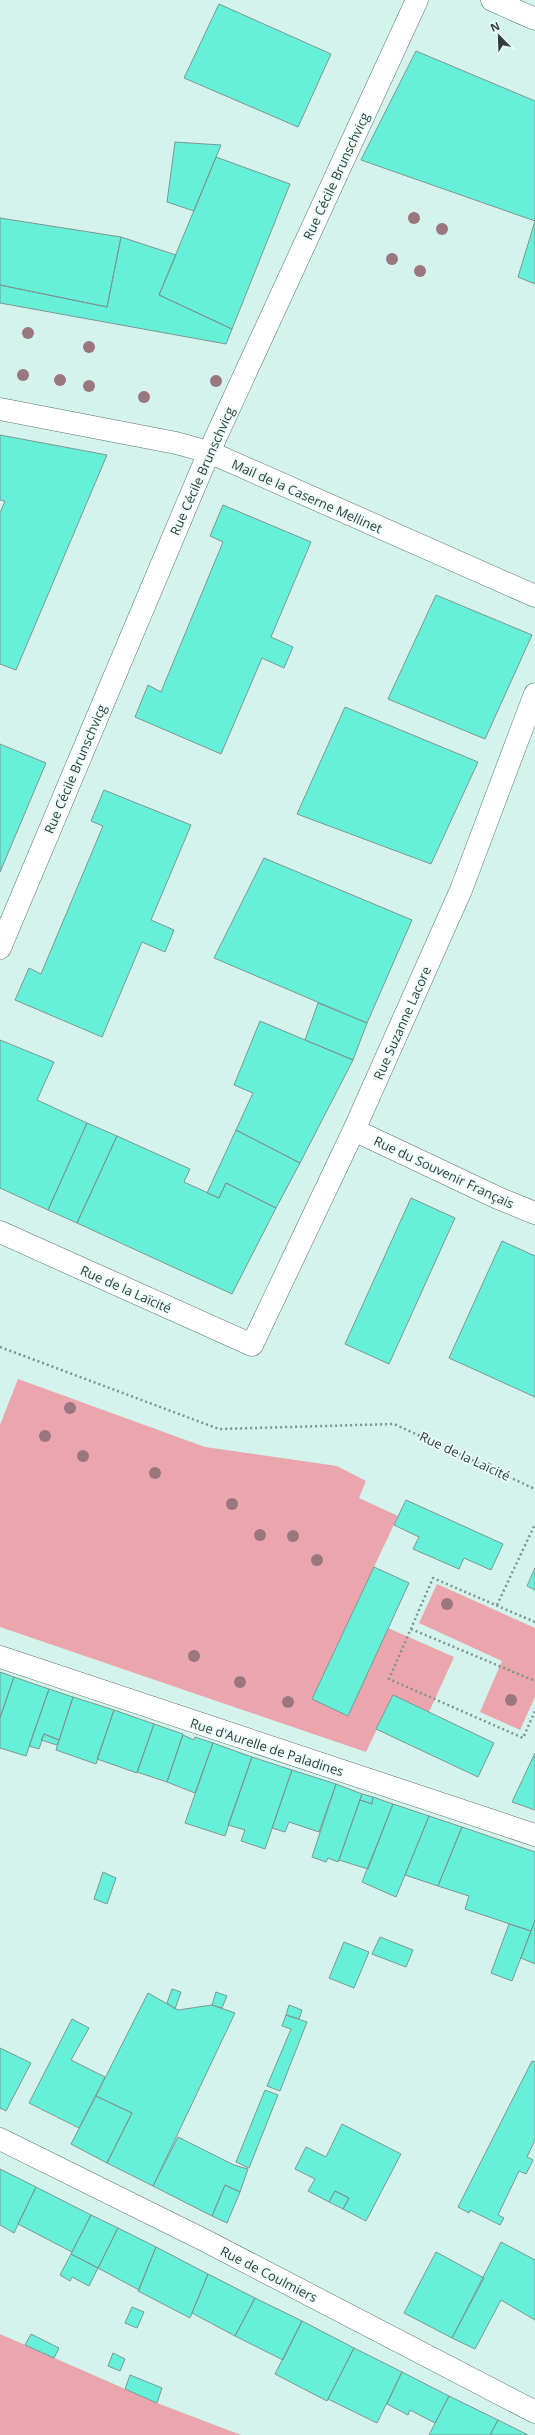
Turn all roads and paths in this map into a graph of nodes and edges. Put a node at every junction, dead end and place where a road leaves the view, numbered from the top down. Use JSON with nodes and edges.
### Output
{"nodes":[{"id":1,"x":417,"y":0,"type":"edge"},
{"id":2,"x":492,"y":0,"type":"edge"},
{"id":3,"x":535,"y":19,"type":"edge"},
{"id":4,"x":0,"y":409,"type":"edge"},
{"id":5,"x":209,"y":452,"type":"junction"},
{"id":6,"x":535,"y":596,"type":"edge"},
{"id":7,"x":535,"y":694,"type":"edge"},
{"id":8,"x":0,"y":948,"type":"edge"},
{"id":9,"x":354,"y":1130,"type":"junction"},
{"id":10,"x":535,"y":1213,"type":"edge"},
{"id":11,"x":0,"y":1232,"type":"edge"},
{"id":12,"x":252,"y":1345,"type":"joint"},
{"id":13,"x":0,"y":1348,"type":"edge"},
{"id":14,"x":535,"y":1489,"type":"edge"},
{"id":15,"x":535,"y":1524,"type":"edge"},
{"id":16,"x":497,"y":1605,"type":"junction"},
{"id":17,"x":535,"y":1622,"type":"edge"},
{"id":18,"x":410,"y":1629,"type":"junction"},
{"id":19,"x":0,"y":1657,"type":"edge"},
{"id":20,"x":535,"y":1681,"type":"edge"},
{"id":21,"x":535,"y":1712,"type":"edge"},
{"id":22,"x":535,"y":1835,"type":"edge"},
{"id":23,"x":0,"y":2139,"type":"edge"},
{"id":24,"x":535,"y":2412,"type":"edge"}],
"edges":[{"from":1,"to":5,"type":"street","name":"Rue Cécile Brunschvicg"},
{"from":2,"to":3,"type":"street"},
{"from":4,"to":5,"type":"street","name":"Mail de la Caserne Mellinet"},
{"from":5,"to":6,"type":"street","name":"Mail de la Caserne Mellinet"},
{"from":5,"to":8,"type":"street","name":"Rue Cécile Brunschvicg"},
{"from":7,"to":9,"type":"street","name":"Rue Suzanne Lacore"},
{"from":9,"to":10,"type":"street","name":"Rue du Souvenir Français"},
{"from":9,"to":12,"type":"street","name":"Rue Suzanne Lacore"},
{"from":11,"to":12,"type":"street","name":"Rue de la Laïcité"},
{"from":13,"to":14,"type":"path","name":"Rue de la Laïcité"},
{"from":15,"to":16,"type":"path"},
{"from":16,"to":17,"type":"path"},
{"from":16,"to":18,"type":"path"},
{"from":18,"to":20,"type":"path"},
{"from":18,"to":21,"type":"path"},
{"from":19,"to":22,"type":"street","name":"Rue d'Aurelle de Paladines"},
{"from":23,"to":24,"type":"street","name":"Rue de Coulmiers"}]}
